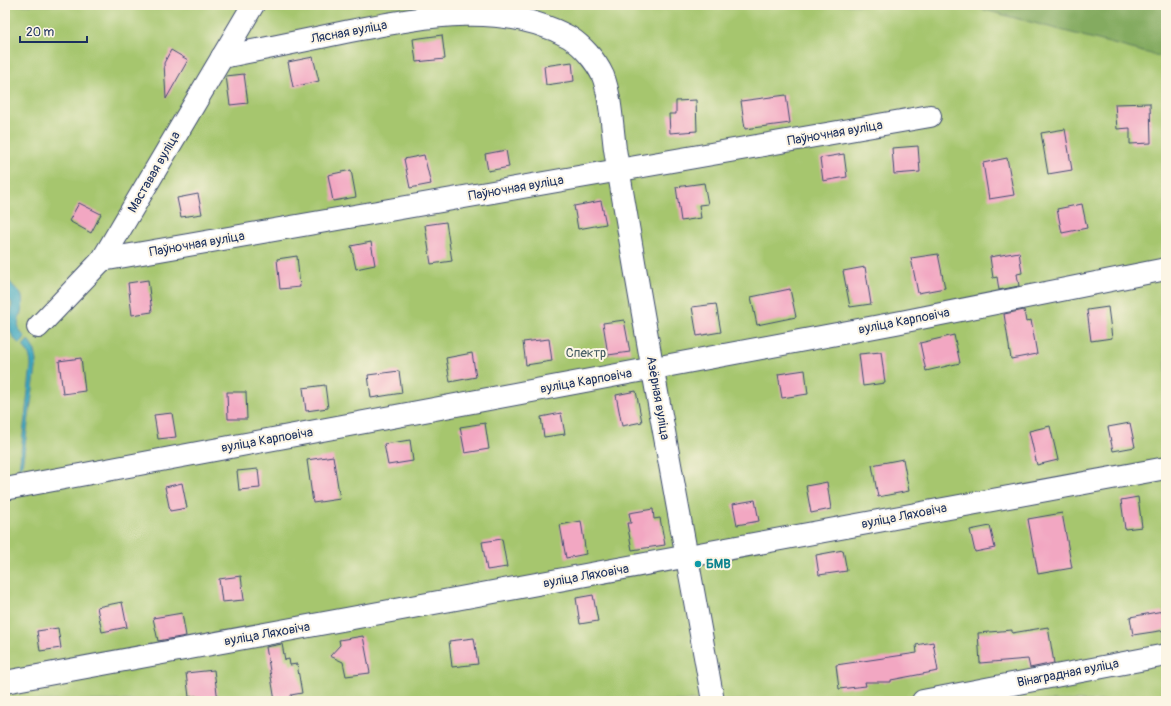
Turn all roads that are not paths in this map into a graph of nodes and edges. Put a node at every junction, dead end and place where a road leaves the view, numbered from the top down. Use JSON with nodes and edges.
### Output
{"nodes":[{"id":1,"x":253,"y":5,"type":"edge"},
{"id":2,"x":222,"y":57,"type":"junction"},
{"id":3,"x":608,"y":94,"type":"joint"},
{"id":4,"x":930,"y":116,"type":"dead end"},
{"id":5,"x":618,"y":171,"type":"junction"},
{"id":6,"x":102,"y":260,"type":"junction"},
{"id":7,"x":1166,"y":269,"type":"edge"},
{"id":8,"x":38,"y":327,"type":"dead end"},
{"id":9,"x":652,"y":369,"type":"junction"},
{"id":10,"x":1166,"y":468,"type":"edge"},
{"id":11,"x":5,"y":489,"type":"edge"},
{"id":12,"x":688,"y":557,"type":"junction"},
{"id":13,"x":1166,"y":654,"type":"edge"},
{"id":14,"x":5,"y":682,"type":"edge"},
{"id":15,"x":712,"y":701,"type":"edge"},
{"id":16,"x":923,"y":701,"type":"edge"}],
"edges":[{"from":1,"to":2,"type":"street","name":"Маставая вуліца"},
{"from":2,"to":3,"type":"street","name":"Лясная вуліца"},
{"from":2,"to":6,"type":"street","name":"Маставая вуліца"},
{"from":3,"to":5,"type":"street","name":"Азёрная вуліца"},
{"from":4,"to":5,"type":"street","name":"Паўночная вуліца"},
{"from":5,"to":6,"type":"street","name":"Паўночная вуліца"},
{"from":5,"to":9,"type":"street","name":"Азёрная вуліца"},
{"from":6,"to":8,"type":"street","name":"Маставая вуліца"},
{"from":7,"to":9,"type":"street","name":"вуліца Карповіча"},
{"from":9,"to":11,"type":"street","name":"вуліца Карповіча"},
{"from":9,"to":12,"type":"street","name":"Азёрная вуліца"},
{"from":10,"to":12,"type":"street","name":"вуліца Ляховіча"},
{"from":12,"to":14,"type":"street","name":"вуліца Ляховіча"},
{"from":12,"to":15,"type":"street","name":"Азёрная вуліца"},
{"from":13,"to":16,"type":"street","name":"Вінаградная вуліца"}]}
